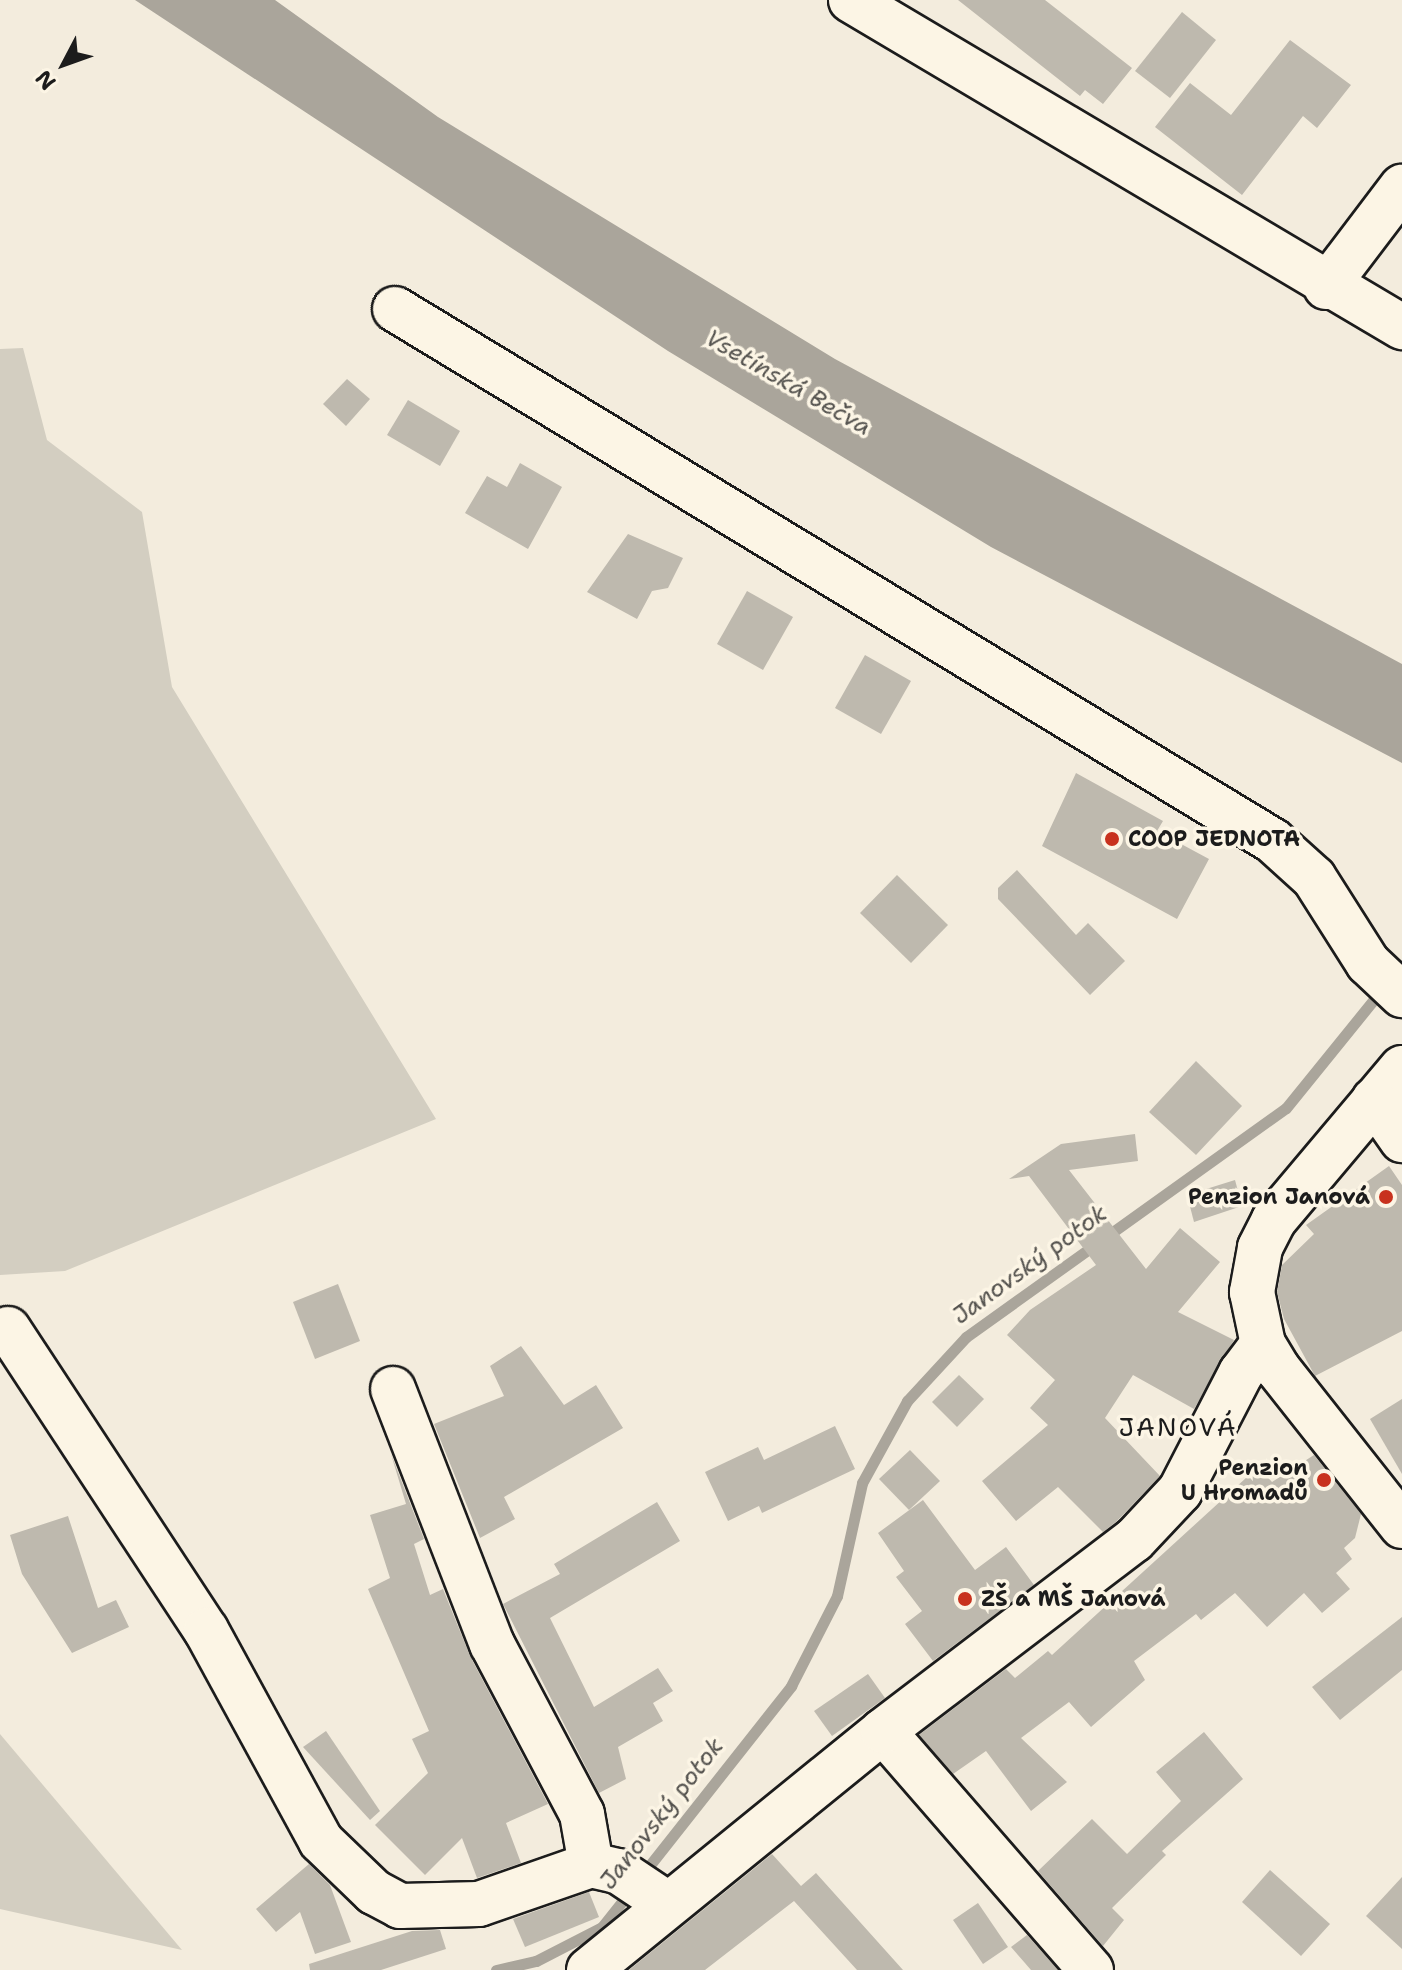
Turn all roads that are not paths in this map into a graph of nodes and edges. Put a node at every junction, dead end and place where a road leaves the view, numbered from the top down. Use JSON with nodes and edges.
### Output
{"nodes":[{"id":1,"x":851,"y":0,"type":"edge"},
{"id":2,"x":1402,"y":187,"type":"edge"},
{"id":3,"x":1326,"y":287,"type":"junction"},
{"id":4,"x":395,"y":309,"type":"dead end"},
{"id":5,"x":1402,"y":327,"type":"edge"},
{"id":6,"x":1402,"y":995,"type":"edge"},
{"id":7,"x":1402,"y":1068,"type":"edge"},
{"id":8,"x":1374,"y":1100,"type":"junction"},
{"id":9,"x":1402,"y":1140,"type":"edge"},
{"id":10,"x":8,"y":1329,"type":"dead end"},
{"id":11,"x":1263,"y":1344,"type":"junction"},
{"id":12,"x":393,"y":1389,"type":"dead end"},
{"id":13,"x":1397,"y":1510,"type":"edge"},
{"id":14,"x":883,"y":1731,"type":"junction"},
{"id":15,"x":632,"y":1882,"type":"junction"},
{"id":16,"x":589,"y":1970,"type":"edge"},
{"id":17,"x":1091,"y":1970,"type":"edge"}],
"edges":[{"from":1,"to":3,"type":"street"},
{"from":2,"to":3,"type":"street"},
{"from":3,"to":5,"type":"street"},
{"from":4,"to":6,"type":"street"},
{"from":7,"to":8,"type":"street"},
{"from":8,"to":9,"type":"street"},
{"from":8,"to":11,"type":"street"},
{"from":10,"to":15,"type":"street"},
{"from":11,"to":13,"type":"street"},
{"from":11,"to":14,"type":"street"},
{"from":12,"to":15,"type":"street"},
{"from":14,"to":15,"type":"street"},
{"from":14,"to":17,"type":"street"},
{"from":15,"to":16,"type":"street"}]}
